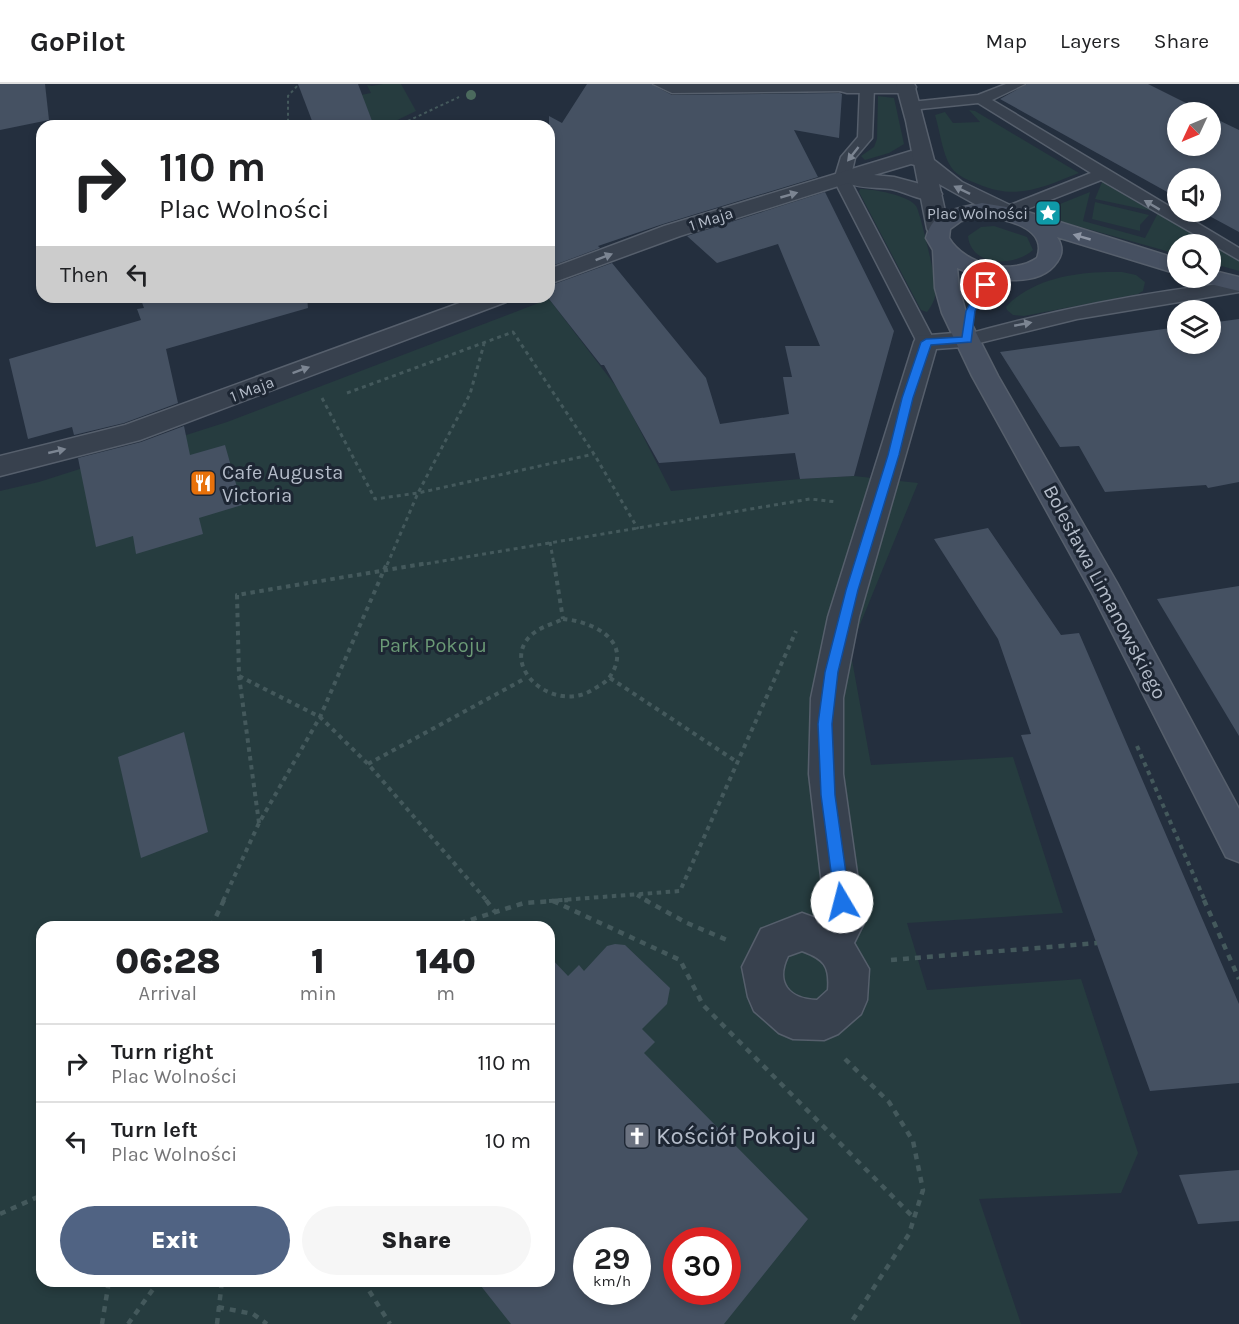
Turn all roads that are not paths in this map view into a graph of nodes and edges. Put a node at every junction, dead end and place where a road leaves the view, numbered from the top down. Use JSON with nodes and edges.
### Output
{"nodes":[{"id":1,"x":660,"y":84,"type":"edge"},
{"id":2,"x":1018,"y":84,"type":"edge"},
{"id":3,"x":847,"y":87,"type":"joint"},
{"id":4,"x":867,"y":87,"type":"junction"},
{"id":5,"x":908,"y":92,"type":"edge"},
{"id":6,"x":981,"y":99,"type":"junction"},
{"id":7,"x":922,"y":161,"type":"junction"},
{"id":8,"x":1102,"y":174,"type":"junction"},
{"id":9,"x":842,"y":180,"type":"junction"},
{"id":10,"x":931,"y":194,"type":"junction"},
{"id":11,"x":1006,"y":212,"type":"junction"},
{"id":12,"x":1029,"y":221,"type":"junction"},
{"id":13,"x":941,"y":240,"type":"junction"},
{"id":14,"x":1239,"y":255,"type":"edge"},
{"id":15,"x":1044,"y":264,"type":"junction"},
{"id":16,"x":1167,"y":265,"type":"edge"},
{"id":17,"x":1167,"y":267,"type":"edge"},
{"id":18,"x":997,"y":274,"type":"junction"},
{"id":19,"x":555,"y":276,"type":"edge"},
{"id":20,"x":1221,"y":280,"type":"edge"},
{"id":21,"x":1239,"y":285,"type":"edge"},
{"id":22,"x":482,"y":303,"type":"edge"},
{"id":23,"x":967,"y":340,"type":"junction"},
{"id":24,"x":926,"y":342,"type":"junction"},
{"id":25,"x":0,"y":466,"type":"edge"},
{"id":26,"x":1239,"y":845,"type":"edge"},
{"id":27,"x":838,"y":953,"type":"junction"}],
"edges":[{"from":1,"to":3,"type":"lane"},
{"from":2,"to":6,"type":"lane"},
{"from":3,"to":4,"type":"street"},
{"from":4,"to":5,"type":"street"},
{"from":4,"to":9,"type":"lane","one_way":true},
{"from":5,"to":6,"type":"lane"},
{"from":5,"to":7,"type":"street"},
{"from":6,"to":8,"type":"lane"},
{"from":7,"to":9,"type":"street","name":"1 Maja"},
{"from":7,"to":10,"type":"street"},
{"from":11,"to":7,"type":"street","one_way":true},
{"from":8,"to":11,"type":"lane"},
{"from":14,"to":8,"type":"lane","one_way":true},
{"from":9,"to":10,"type":"street","name":"1 Maja"},
{"from":19,"to":9,"type":"street","name":"1 Maja","one_way":true},
{"from":9,"to":24,"type":"lane"},
{"from":10,"to":13,"type":"street"},
{"from":11,"to":12,"type":"main road"},
{"from":11,"to":13,"type":"main road"},
{"from":12,"to":15,"type":"main road"},
{"from":16,"to":12,"type":"main road","one_way":true},
{"from":13,"to":18,"type":"main road"},
{"from":13,"to":23,"type":"main road"},
{"from":15,"to":17,"type":"main road"},
{"from":15,"to":18,"type":"main road"},
{"from":18,"to":23,"type":"main road"},
{"from":20,"to":21,"type":"main road"},
{"from":23,"to":21,"type":"lane","one_way":true},
{"from":25,"to":22,"type":"street","name":"1 Maja","one_way":true},
{"from":23,"to":24,"type":"street"},
{"from":23,"to":26,"type":"main road","name":"Bolesława Limanowskiego"},
{"from":24,"to":27,"type":"street"},
{"from":27,"to":27,"type":"street"}]}
